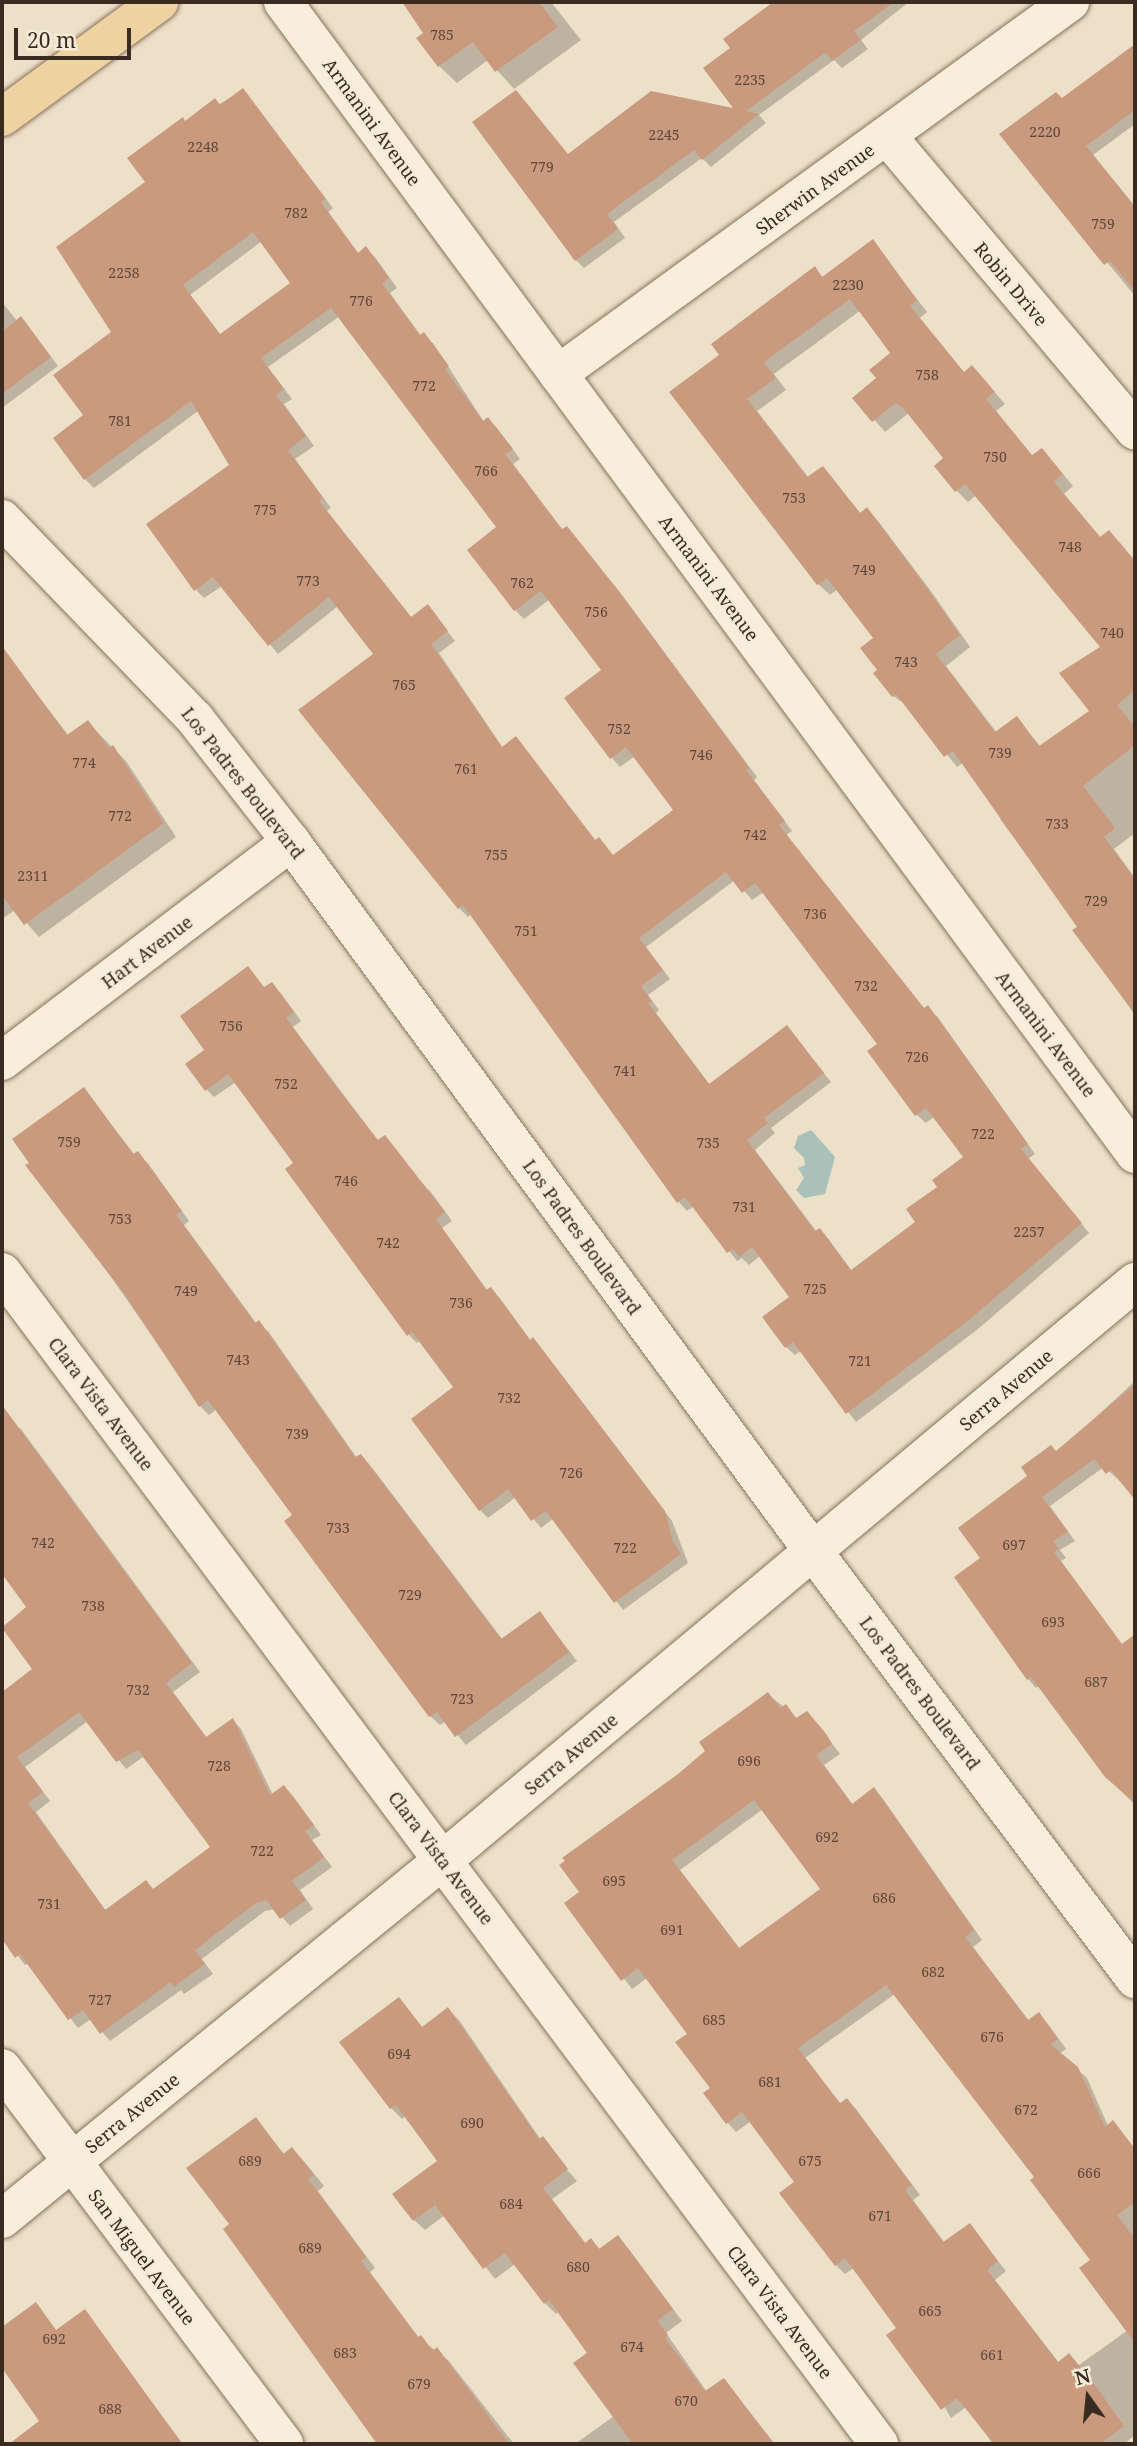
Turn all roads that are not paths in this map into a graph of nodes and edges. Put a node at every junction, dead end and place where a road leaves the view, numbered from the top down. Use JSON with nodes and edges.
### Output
{"nodes":[{"id":1,"x":159,"y":2,"type":"edge"},
{"id":2,"x":284,"y":2,"type":"edge"},
{"id":3,"x":1070,"y":2,"type":"edge"},
{"id":4,"x":2,"y":117,"type":"edge"},
{"id":5,"x":887,"y":136,"type":"junction"},
{"id":6,"x":558,"y":374,"type":"junction"},
{"id":7,"x":1135,"y":431,"type":"edge"},
{"id":8,"x":2,"y":519,"type":"edge"},
{"id":9,"x":292,"y":842,"type":"junction"},
{"id":10,"x":2,"y":1061,"type":"edge"},
{"id":11,"x":1135,"y":1153,"type":"edge"},
{"id":12,"x":2,"y":1272,"type":"edge"},
{"id":13,"x":1135,"y":1282,"type":"edge"},
{"id":14,"x":813,"y":1551,"type":"junction"},
{"id":15,"x":443,"y":1860,"type":"junction"},
{"id":16,"x":1135,"y":1979,"type":"edge"},
{"id":17,"x":2,"y":2068,"type":"edge"},
{"id":18,"x":71,"y":2162,"type":"junction"},
{"id":19,"x":2,"y":2219,"type":"edge"},
{"id":20,"x":284,"y":2444,"type":"edge"},
{"id":21,"x":878,"y":2444,"type":"edge"}],
"edges":[{"from":1,"to":4,"type":"main road"},
{"from":2,"to":6,"type":"street","name":"Armanini Avenue"},
{"from":3,"to":5,"type":"street","name":"Sherwin Avenue"},
{"from":5,"to":6,"type":"street","name":"Sherwin Avenue"},
{"from":5,"to":7,"type":"street","name":"Robin Drive"},
{"from":6,"to":11,"type":"street","name":"Armanini Avenue"},
{"from":8,"to":9,"type":"street","name":"Los Padres Boulevard"},
{"from":9,"to":10,"type":"street","name":"Hart Avenue"},
{"from":9,"to":14,"type":"street","name":"Los Padres Boulevard"},
{"from":12,"to":15,"type":"street","name":"Clara Vista Avenue"},
{"from":13,"to":14,"type":"street","name":"Serra Avenue"},
{"from":14,"to":15,"type":"street","name":"Serra Avenue"},
{"from":14,"to":16,"type":"street","name":"Los Padres Boulevard"},
{"from":15,"to":18,"type":"street","name":"Serra Avenue"},
{"from":15,"to":21,"type":"street","name":"Clara Vista Avenue"},
{"from":17,"to":18,"type":"street","name":"San Miguel Avenue"},
{"from":18,"to":19,"type":"street","name":"Serra Avenue"},
{"from":18,"to":20,"type":"street","name":"San Miguel Avenue"}]}
